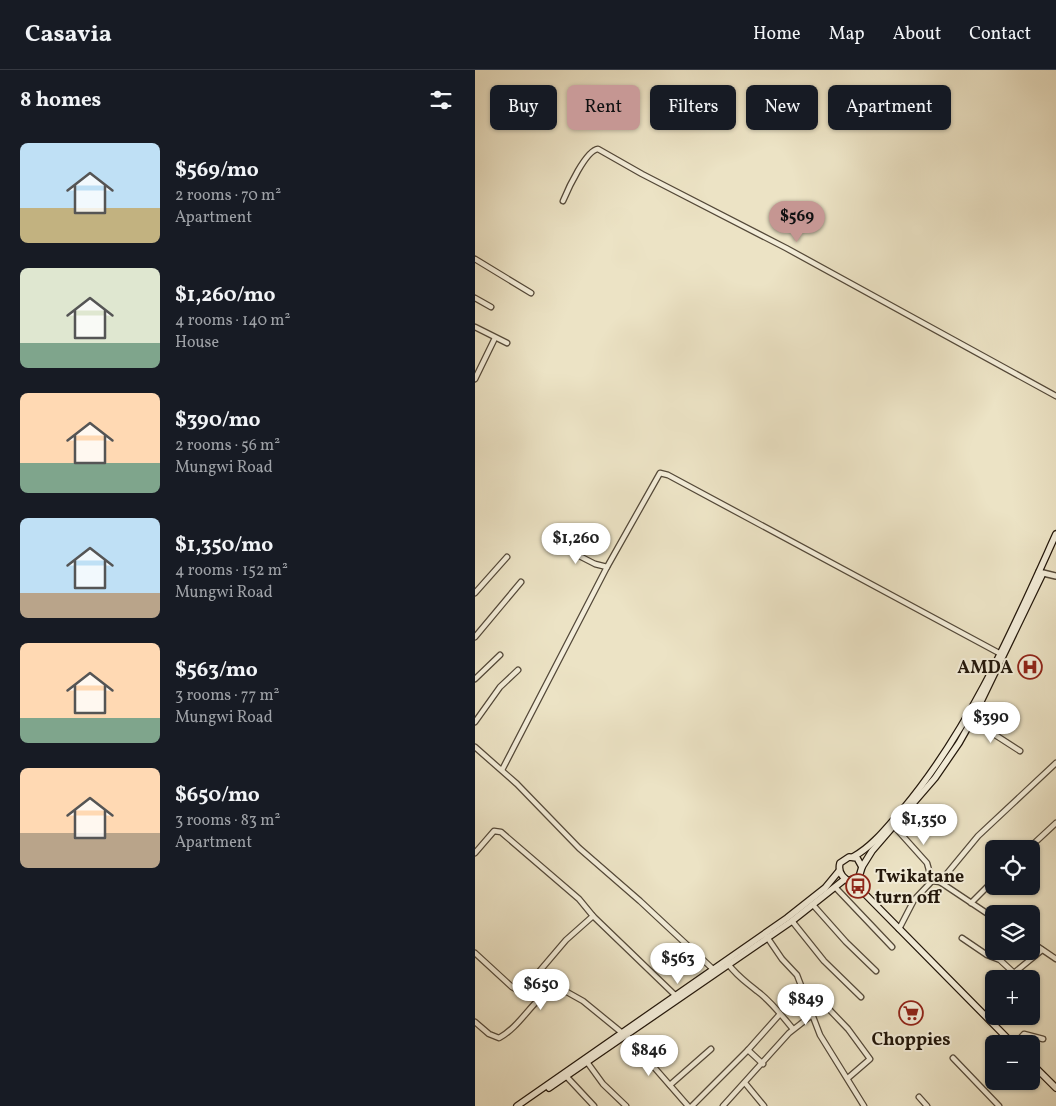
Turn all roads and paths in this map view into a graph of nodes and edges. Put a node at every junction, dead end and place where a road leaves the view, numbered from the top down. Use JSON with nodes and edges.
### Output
{"nodes":[{"id":1,"x":563,"y":201,"type":"dead end"},
{"id":2,"x":475,"y":259,"type":"edge"},
{"id":3,"x":531,"y":293,"type":"dead end"},
{"id":4,"x":475,"y":298,"type":"edge"},
{"id":5,"x":491,"y":307,"type":"dead end"},
{"id":6,"x":475,"y":327,"type":"edge"},
{"id":7,"x":495,"y":338,"type":"junction"},
{"id":8,"x":507,"y":343,"type":"dead end"},
{"id":9,"x":475,"y":379,"type":"edge"},
{"id":10,"x":1056,"y":396,"type":"edge"},
{"id":11,"x":1056,"y":534,"type":"edge"},
{"id":12,"x":552,"y":542,"type":"dead end"},
{"id":13,"x":1056,"y":543,"type":"edge"},
{"id":14,"x":507,"y":557,"type":"dead end"},
{"id":15,"x":607,"y":567,"type":"junction"},
{"id":16,"x":1041,"y":573,"type":"junction"},
{"id":17,"x":1056,"y":576,"type":"edge"},
{"id":18,"x":521,"y":582,"type":"dead end"},
{"id":19,"x":475,"y":593,"type":"edge"},
{"id":20,"x":475,"y":636,"type":"edge"},
{"id":21,"x":999,"y":653,"type":"junction"},
{"id":22,"x":500,"y":655,"type":"dead end"},
{"id":23,"x":518,"y":670,"type":"dead end"},
{"id":24,"x":475,"y":679,"type":"edge"},
{"id":25,"x":973,"y":720,"type":"junction"},
{"id":26,"x":475,"y":722,"type":"edge"},
{"id":27,"x":475,"y":747,"type":"edge"},
{"id":28,"x":1020,"y":751,"type":"dead end"},
{"id":29,"x":1056,"y":763,"type":"edge"},
{"id":30,"x":502,"y":770,"type":"junction"},
{"id":31,"x":1056,"y":823,"type":"edge"},
{"id":32,"x":893,"y":825,"type":"junction"},
{"id":33,"x":1038,"y":840,"type":"edge"},
{"id":34,"x":475,"y":853,"type":"edge"},
{"id":35,"x":853,"y":857,"type":"junction"},
{"id":36,"x":862,"y":867,"type":"junction"},
{"id":37,"x":839,"y":871,"type":"junction"},
{"id":38,"x":859,"y":877,"type":"junction"},
{"id":39,"x":847,"y":880,"type":"junction"},
{"id":40,"x":932,"y":881,"type":"junction"},
{"id":41,"x":939,"y":882,"type":"junction"},
{"id":42,"x":835,"y":887,"type":"junction"},
{"id":43,"x":985,"y":889,"type":"edge"},
{"id":44,"x":862,"y":891,"type":"junction"},
{"id":45,"x":971,"y":903,"type":"junction"},
{"id":46,"x":814,"y":906,"type":"junction"},
{"id":47,"x":985,"y":912,"type":"edge"},
{"id":48,"x":593,"y":916,"type":"junction"},
{"id":49,"x":792,"y":921,"type":"junction"},
{"id":50,"x":899,"y":929,"type":"junction"},
{"id":51,"x":767,"y":938,"type":"junction"},
{"id":52,"x":962,"y":938,"type":"dead end"},
{"id":53,"x":893,"y":947,"type":"dead end"},
{"id":54,"x":1042,"y":950,"type":"joint"},
{"id":55,"x":475,"y":953,"type":"edge"},
{"id":56,"x":1056,"y":958,"type":"edge"},
{"id":57,"x":728,"y":964,"type":"junction"},
{"id":58,"x":715,"y":970,"type":"junction"},
{"id":59,"x":876,"y":971,"type":"dead end"},
{"id":60,"x":675,"y":995,"type":"junction"},
{"id":61,"x":861,"y":997,"type":"dead end"},
{"id":62,"x":825,"y":1005,"type":"dead end"},
{"id":63,"x":780,"y":1014,"type":"junction"},
{"id":64,"x":812,"y":1014,"type":"junction"},
{"id":65,"x":475,"y":1022,"type":"edge"},
{"id":66,"x":793,"y":1029,"type":"junction"},
{"id":67,"x":623,"y":1033,"type":"junction"},
{"id":68,"x":1005,"y":1035,"type":"edge"},
{"id":69,"x":1040,"y":1038,"type":"edge"},
{"id":70,"x":1043,"y":1039,"type":"dead end"},
{"id":71,"x":711,"y":1049,"type":"dead end"},
{"id":72,"x":748,"y":1050,"type":"junction"},
{"id":73,"x":953,"y":1058,"type":"dead end"},
{"id":74,"x":587,"y":1062,"type":"junction"},
{"id":75,"x":763,"y":1064,"type":"junction"},
{"id":76,"x":1040,"y":1072,"type":"edge"},
{"id":77,"x":566,"y":1076,"type":"junction"},
{"id":78,"x":848,"y":1078,"type":"junction"},
{"id":79,"x":745,"y":1083,"type":"junction"},
{"id":80,"x":670,"y":1086,"type":"junction"},
{"id":81,"x":1056,"y":1088,"type":"edge"},
{"id":82,"x":919,"y":1097,"type":"dead end"},
{"id":83,"x":517,"y":1106,"type":"edge"},
{"id":84,"x":523,"y":1106,"type":"edge"},
{"id":85,"x":594,"y":1106,"type":"edge"},
{"id":86,"x":626,"y":1106,"type":"edge"},
{"id":87,"x":688,"y":1106,"type":"edge"},
{"id":88,"x":692,"y":1106,"type":"edge"},
{"id":89,"x":723,"y":1106,"type":"edge"},
{"id":90,"x":764,"y":1106,"type":"edge"},
{"id":91,"x":864,"y":1106,"type":"edge"},
{"id":92,"x":927,"y":1106,"type":"edge"},
{"id":93,"x":999,"y":1106,"type":"edge"}],
"edges":[{"from":1,"to":10,"type":"street"},
{"from":2,"to":3,"type":"street"},
{"from":4,"to":5,"type":"street"},
{"from":6,"to":7,"type":"street"},
{"from":7,"to":8,"type":"street"},
{"from":7,"to":9,"type":"street"},
{"from":11,"to":16,"type":"main road"},
{"from":12,"to":15,"type":"street"},
{"from":13,"to":16,"type":"main road"},
{"from":14,"to":19,"type":"street"},
{"from":15,"to":21,"type":"street"},
{"from":15,"to":30,"type":"street"},
{"from":16,"to":17,"type":"street"},
{"from":16,"to":21,"type":"main road"},
{"from":16,"to":25,"type":"main road"},
{"from":18,"to":20,"type":"street"},
{"from":21,"to":32,"type":"main road"},
{"from":22,"to":24,"type":"street"},
{"from":23,"to":26,"type":"street"},
{"from":25,"to":28,"type":"street"},
{"from":25,"to":32,"type":"main road"},
{"from":27,"to":30,"type":"street"},
{"from":29,"to":41,"type":"street"},
{"from":30,"to":58,"type":"street"},
{"from":31,"to":33,"type":"street"},
{"from":32,"to":35,"type":"main road"},
{"from":32,"to":36,"type":"main road"},
{"from":32,"to":40,"type":"street"},
{"from":34,"to":48,"type":"street"},
{"from":35,"to":36,"type":"main road"},
{"from":35,"to":37,"type":"main road"},
{"from":36,"to":38,"type":"main road"},
{"from":37,"to":39,"type":"main road"},
{"from":37,"to":58,"type":"main road"},
{"from":38,"to":39,"type":"main road"},
{"from":38,"to":44,"type":"main road"},
{"from":39,"to":42,"type":"main road"},
{"from":39,"to":44,"type":"main road"},
{"from":40,"to":41,"type":"street"},
{"from":40,"to":50,"type":"street"},
{"from":41,"to":45,"type":"street"},
{"from":42,"to":46,"type":"main road"},
{"from":42,"to":53,"type":"street"},
{"from":43,"to":45,"type":"street"},
{"from":44,"to":50,"type":"main road"},
{"from":45,"to":47,"type":"street"},
{"from":46,"to":49,"type":"main road"},
{"from":46,"to":59,"type":"street"},
{"from":48,"to":55,"type":"street"},
{"from":48,"to":60,"type":"street"},
{"from":49,"to":51,"type":"main road"},
{"from":49,"to":61,"type":"street"},
{"from":50,"to":68,"type":"main road"},
{"from":51,"to":57,"type":"main road"},
{"from":51,"to":64,"type":"street"},
{"from":52,"to":54,"type":"street"},
{"from":54,"to":56,"type":"street"},
{"from":57,"to":58,"type":"main road"},
{"from":57,"to":63,"type":"street"},
{"from":58,"to":60,"type":"main road"},
{"from":58,"to":67,"type":"main road"},
{"from":60,"to":67,"type":"main road"},
{"from":62,"to":78,"type":"street"},
{"from":63,"to":66,"type":"street"},
{"from":63,"to":72,"type":"street"},
{"from":64,"to":66,"type":"street"},
{"from":64,"to":78,"type":"street"},
{"from":65,"to":67,"type":"street"},
{"from":66,"to":75,"type":"street"},
{"from":67,"to":74,"type":"main road"},
{"from":67,"to":80,"type":"street"},
{"from":67,"to":83,"type":"main road"},
{"from":69,"to":70,"type":"street"},
{"from":71,"to":80,"type":"street"},
{"from":72,"to":75,"type":"street"},
{"from":72,"to":88,"type":"street"},
{"from":73,"to":93,"type":"street"},
{"from":74,"to":77,"type":"main road"},
{"from":74,"to":86,"type":"street"},
{"from":75,"to":79,"type":"street"},
{"from":76,"to":81,"type":"main road"},
{"from":77,"to":84,"type":"main road"},
{"from":77,"to":85,"type":"street"},
{"from":78,"to":91,"type":"street"},
{"from":79,"to":89,"type":"street"},
{"from":79,"to":90,"type":"street"},
{"from":80,"to":87,"type":"street"},
{"from":82,"to":92,"type":"street"}]}
